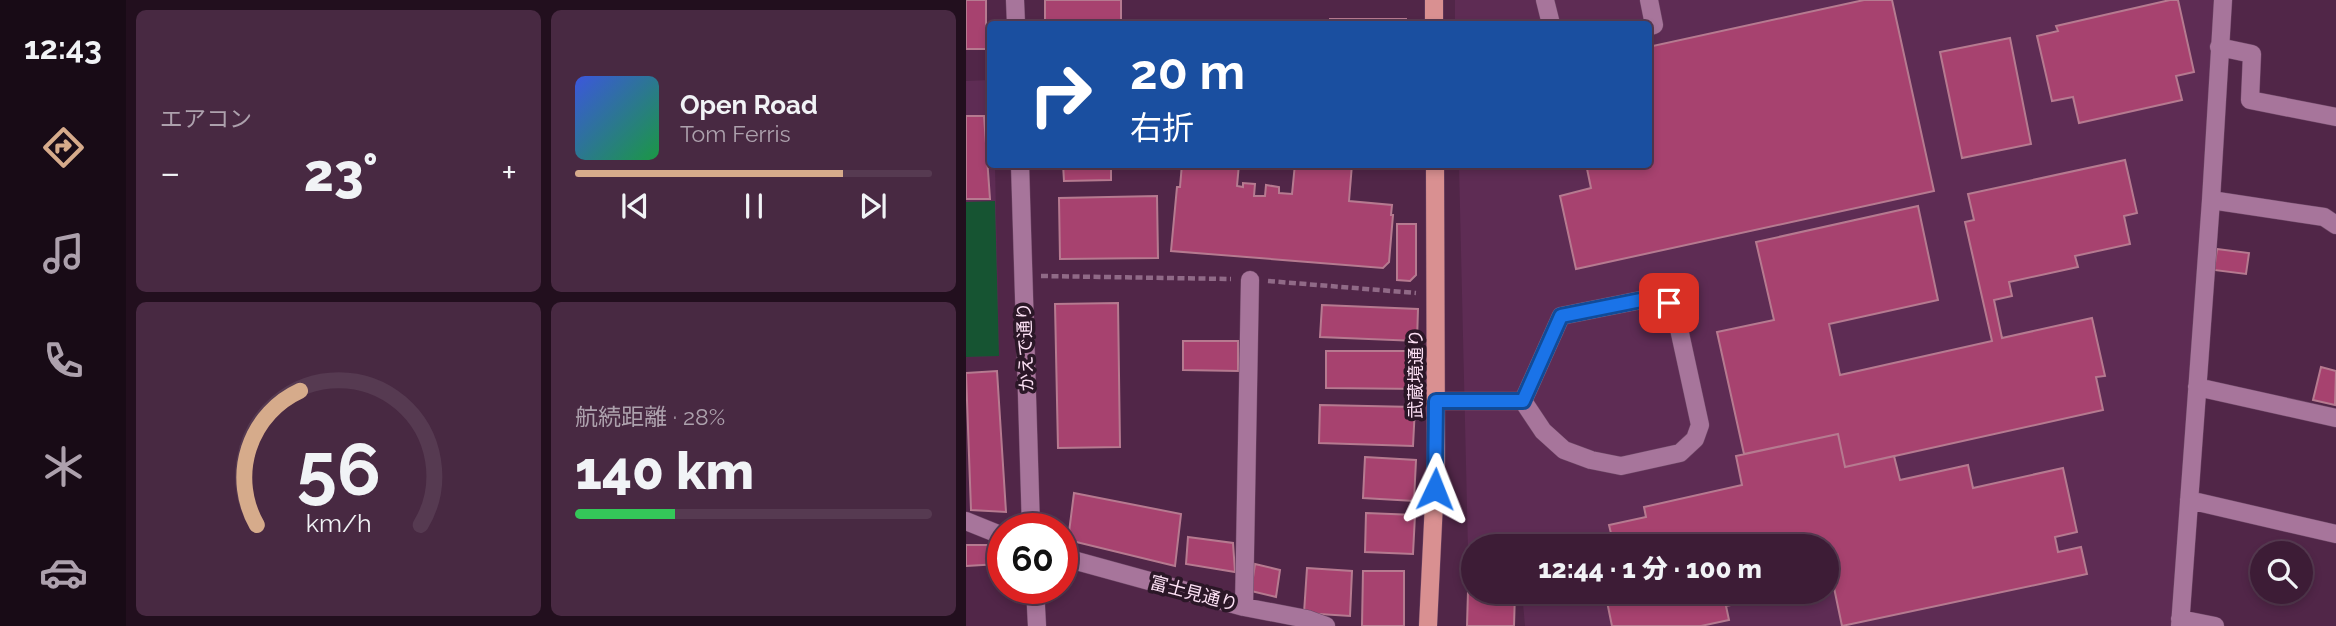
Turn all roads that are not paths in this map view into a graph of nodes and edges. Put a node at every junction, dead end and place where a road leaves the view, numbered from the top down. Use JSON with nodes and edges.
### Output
{"nodes":[{"id":1,"x":1016,"y":0,"type":"edge"},
{"id":2,"x":1434,"y":0,"type":"edge"},
{"id":3,"x":1545,"y":0,"type":"edge"},
{"id":4,"x":1648,"y":0,"type":"edge"},
{"id":5,"x":2223,"y":0,"type":"edge"},
{"id":6,"x":1016,"y":21,"type":"edge"},
{"id":7,"x":1434,"y":21,"type":"edge"},
{"id":8,"x":1550,"y":21,"type":"edge"},
{"id":9,"x":1652,"y":26,"type":"edge"},
{"id":10,"x":2219,"y":47,"type":"junction"},
{"id":11,"x":2336,"y":117,"type":"edge"},
{"id":12,"x":1020,"y":168,"type":"edge"},
{"id":13,"x":1435,"y":168,"type":"edge"},
{"id":14,"x":2211,"y":200,"type":"junction"},
{"id":15,"x":2336,"y":225,"type":"edge"},
{"id":16,"x":1250,"y":280,"type":"dead end"},
{"id":17,"x":2197,"y":387,"type":"junction"},
{"id":18,"x":1436,"y":401,"type":"junction"},
{"id":19,"x":1523,"y":401,"type":"junction"},
{"id":20,"x":2336,"y":418,"type":"edge"},
{"id":21,"x":2189,"y":500,"type":"junction"},
{"id":22,"x":1031,"y":513,"type":"edge"},
{"id":23,"x":966,"y":521,"type":"edge"},
{"id":24,"x":987,"y":530,"type":"edge"},
{"id":25,"x":2336,"y":534,"type":"edge"},
{"id":26,"x":1078,"y":561,"type":"edge"},
{"id":27,"x":1036,"y":604,"type":"edge"},
{"id":28,"x":1244,"y":607,"type":"junction"},
{"id":29,"x":2180,"y":622,"type":"edge"},
{"id":30,"x":1037,"y":626,"type":"edge"},
{"id":31,"x":1326,"y":626,"type":"edge"},
{"id":32,"x":1428,"y":626,"type":"edge"},
{"id":33,"x":2215,"y":626,"type":"edge"}],
"edges":[{"from":1,"to":6,"type":"street"},
{"from":2,"to":7,"type":"main road"},
{"from":3,"to":8,"type":"street"},
{"from":4,"to":9,"type":"street"},
{"from":5,"to":10,"type":"street"},
{"from":10,"to":11,"type":"street"},
{"from":10,"to":14,"type":"street"},
{"from":12,"to":22,"type":"street","name":"かえで通り"},
{"from":13,"to":18,"type":"main road","name":"武蔵境通り"},
{"from":14,"to":15,"type":"street"},
{"from":14,"to":17,"type":"street"},
{"from":16,"to":28,"type":"street"},
{"from":17,"to":20,"type":"street"},
{"from":17,"to":21,"type":"street"},
{"from":18,"to":19,"type":"street"},
{"from":18,"to":32,"type":"main road","name":"武蔵境通り"},
{"from":19,"to":19,"type":"street"},
{"from":21,"to":25,"type":"street"},
{"from":21,"to":29,"type":"street"},
{"from":23,"to":24,"type":"street"},
{"from":26,"to":28,"type":"street","name":"富士見通り"},
{"from":27,"to":30,"type":"street"},
{"from":28,"to":31,"type":"street","name":"富士見通り"},
{"from":29,"to":33,"type":"street"}]}
